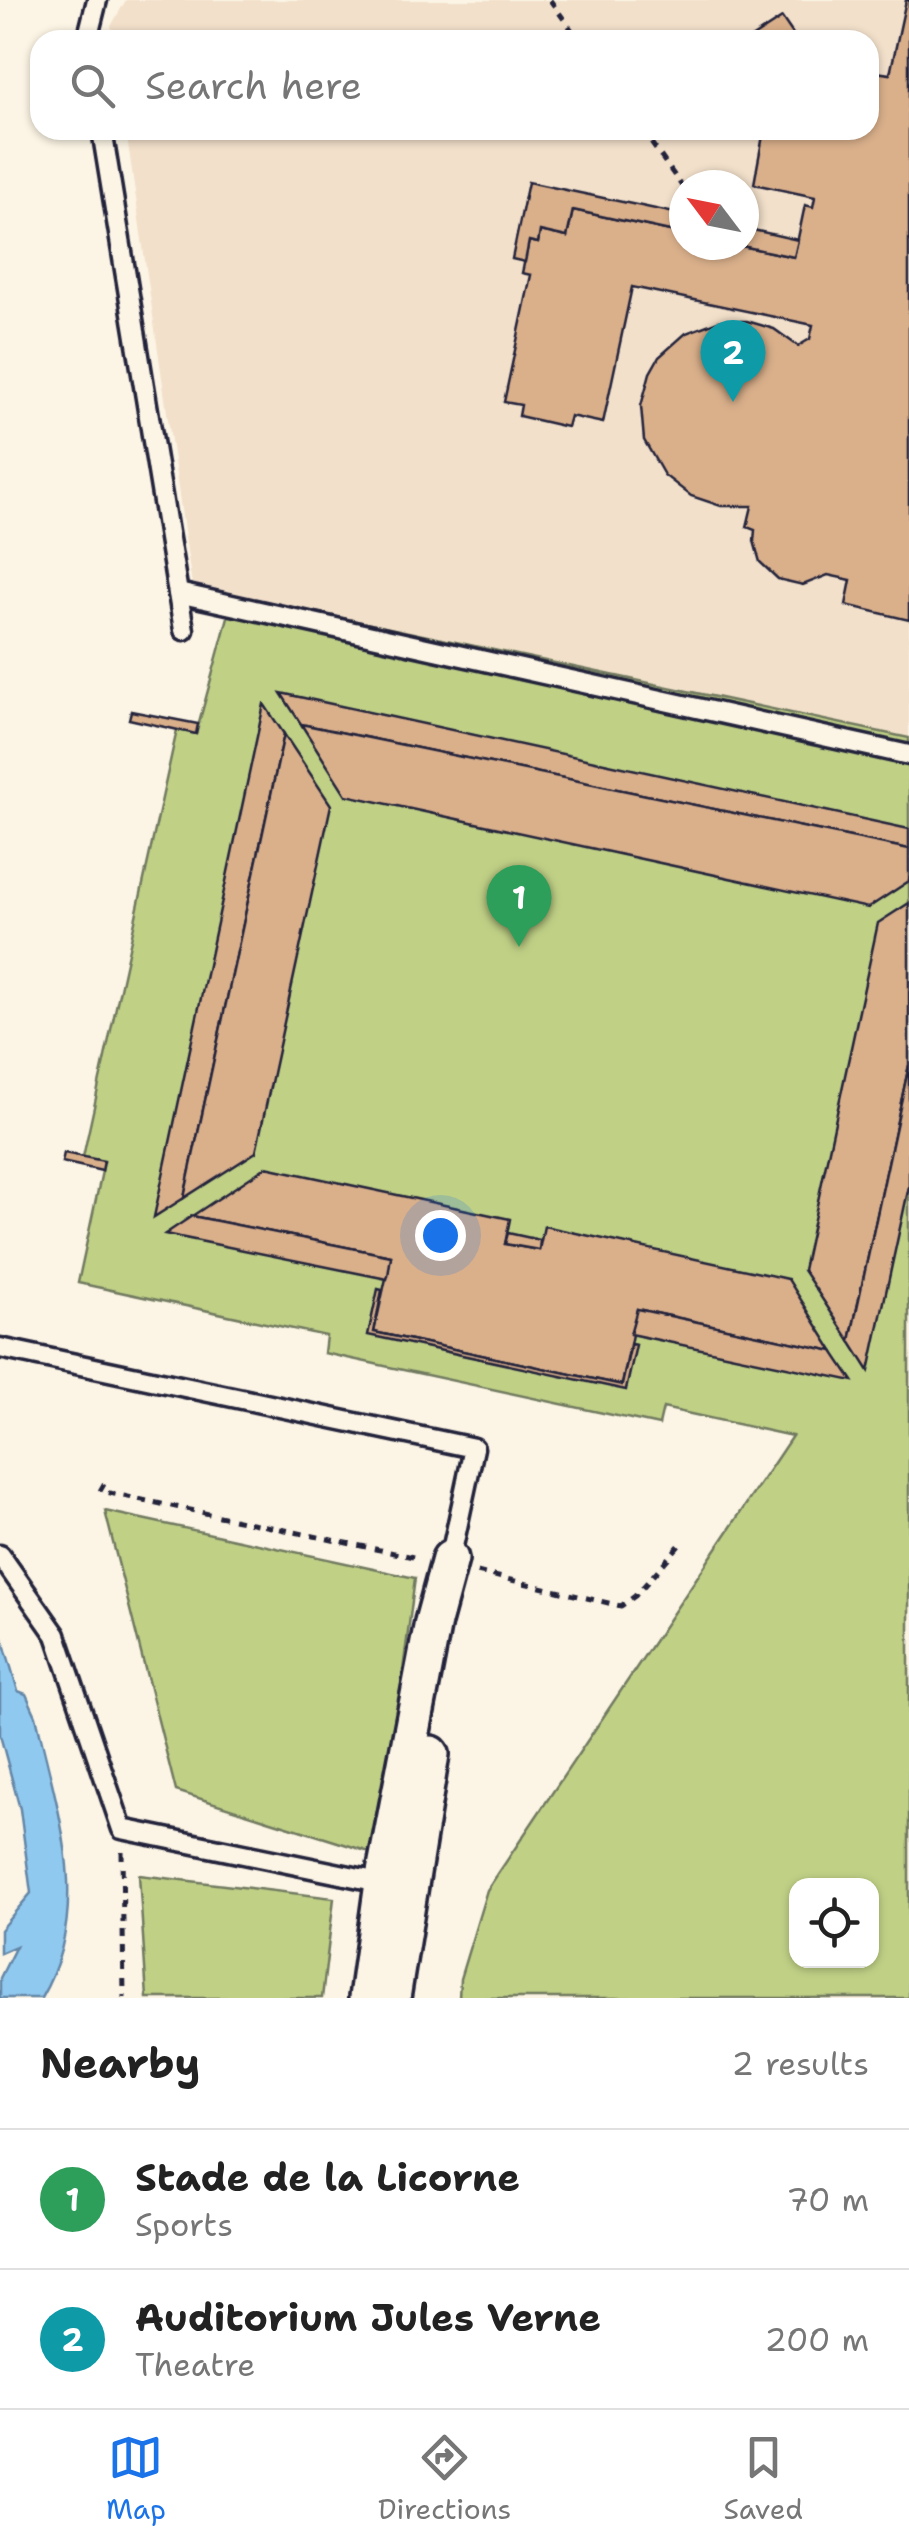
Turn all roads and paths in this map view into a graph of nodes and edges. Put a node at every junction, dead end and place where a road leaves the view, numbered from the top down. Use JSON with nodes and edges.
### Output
{"nodes":[{"id":1,"x":97,"y":0,"type":"edge"},
{"id":2,"x":550,"y":0,"type":"edge"},
{"id":3,"x":90,"y":30,"type":"edge"},
{"id":4,"x":571,"y":30,"type":"edge"},
{"id":5,"x":104,"y":140,"type":"edge"},
{"id":6,"x":649,"y":140,"type":"edge"},
{"id":7,"x":670,"y":170,"type":"edge"},
{"id":8,"x":178,"y":593,"type":"junction"},
{"id":9,"x":184,"y":630,"type":"dead end"},
{"id":10,"x":909,"y":755,"type":"edge"},
{"id":11,"x":0,"y":1348,"type":"edge"},
{"id":12,"x":104,"y":1484,"type":"dead end"},
{"id":13,"x":684,"y":1540,"type":"dead end"},
{"id":14,"x":0,"y":1556,"type":"edge"},
{"id":15,"x":450,"y":1562,"type":"junction"},
{"id":16,"x":122,"y":1829,"type":"junction"},
{"id":17,"x":396,"y":1885,"type":"junction"},
{"id":18,"x":124,"y":1998,"type":"edge"},
{"id":19,"x":366,"y":1998,"type":"edge"},
{"id":20,"x":392,"y":1998,"type":"edge"}],
"edges":[{"from":1,"to":3,"type":"lane"},
{"from":2,"to":4,"type":"path"},
{"from":5,"to":8,"type":"lane"},
{"from":6,"to":7,"type":"path"},
{"from":8,"to":9,"type":"lane"},
{"from":8,"to":10,"type":"lane"},
{"from":11,"to":15,"type":"lane"},
{"from":12,"to":15,"type":"path"},
{"from":13,"to":15,"type":"path"},
{"from":14,"to":16,"type":"lane"},
{"from":15,"to":17,"type":"street"},
{"from":16,"to":17,"type":"lane"},
{"from":16,"to":18,"type":"path"},
{"from":17,"to":19,"type":"street"},
{"from":17,"to":20,"type":"street"}]}
